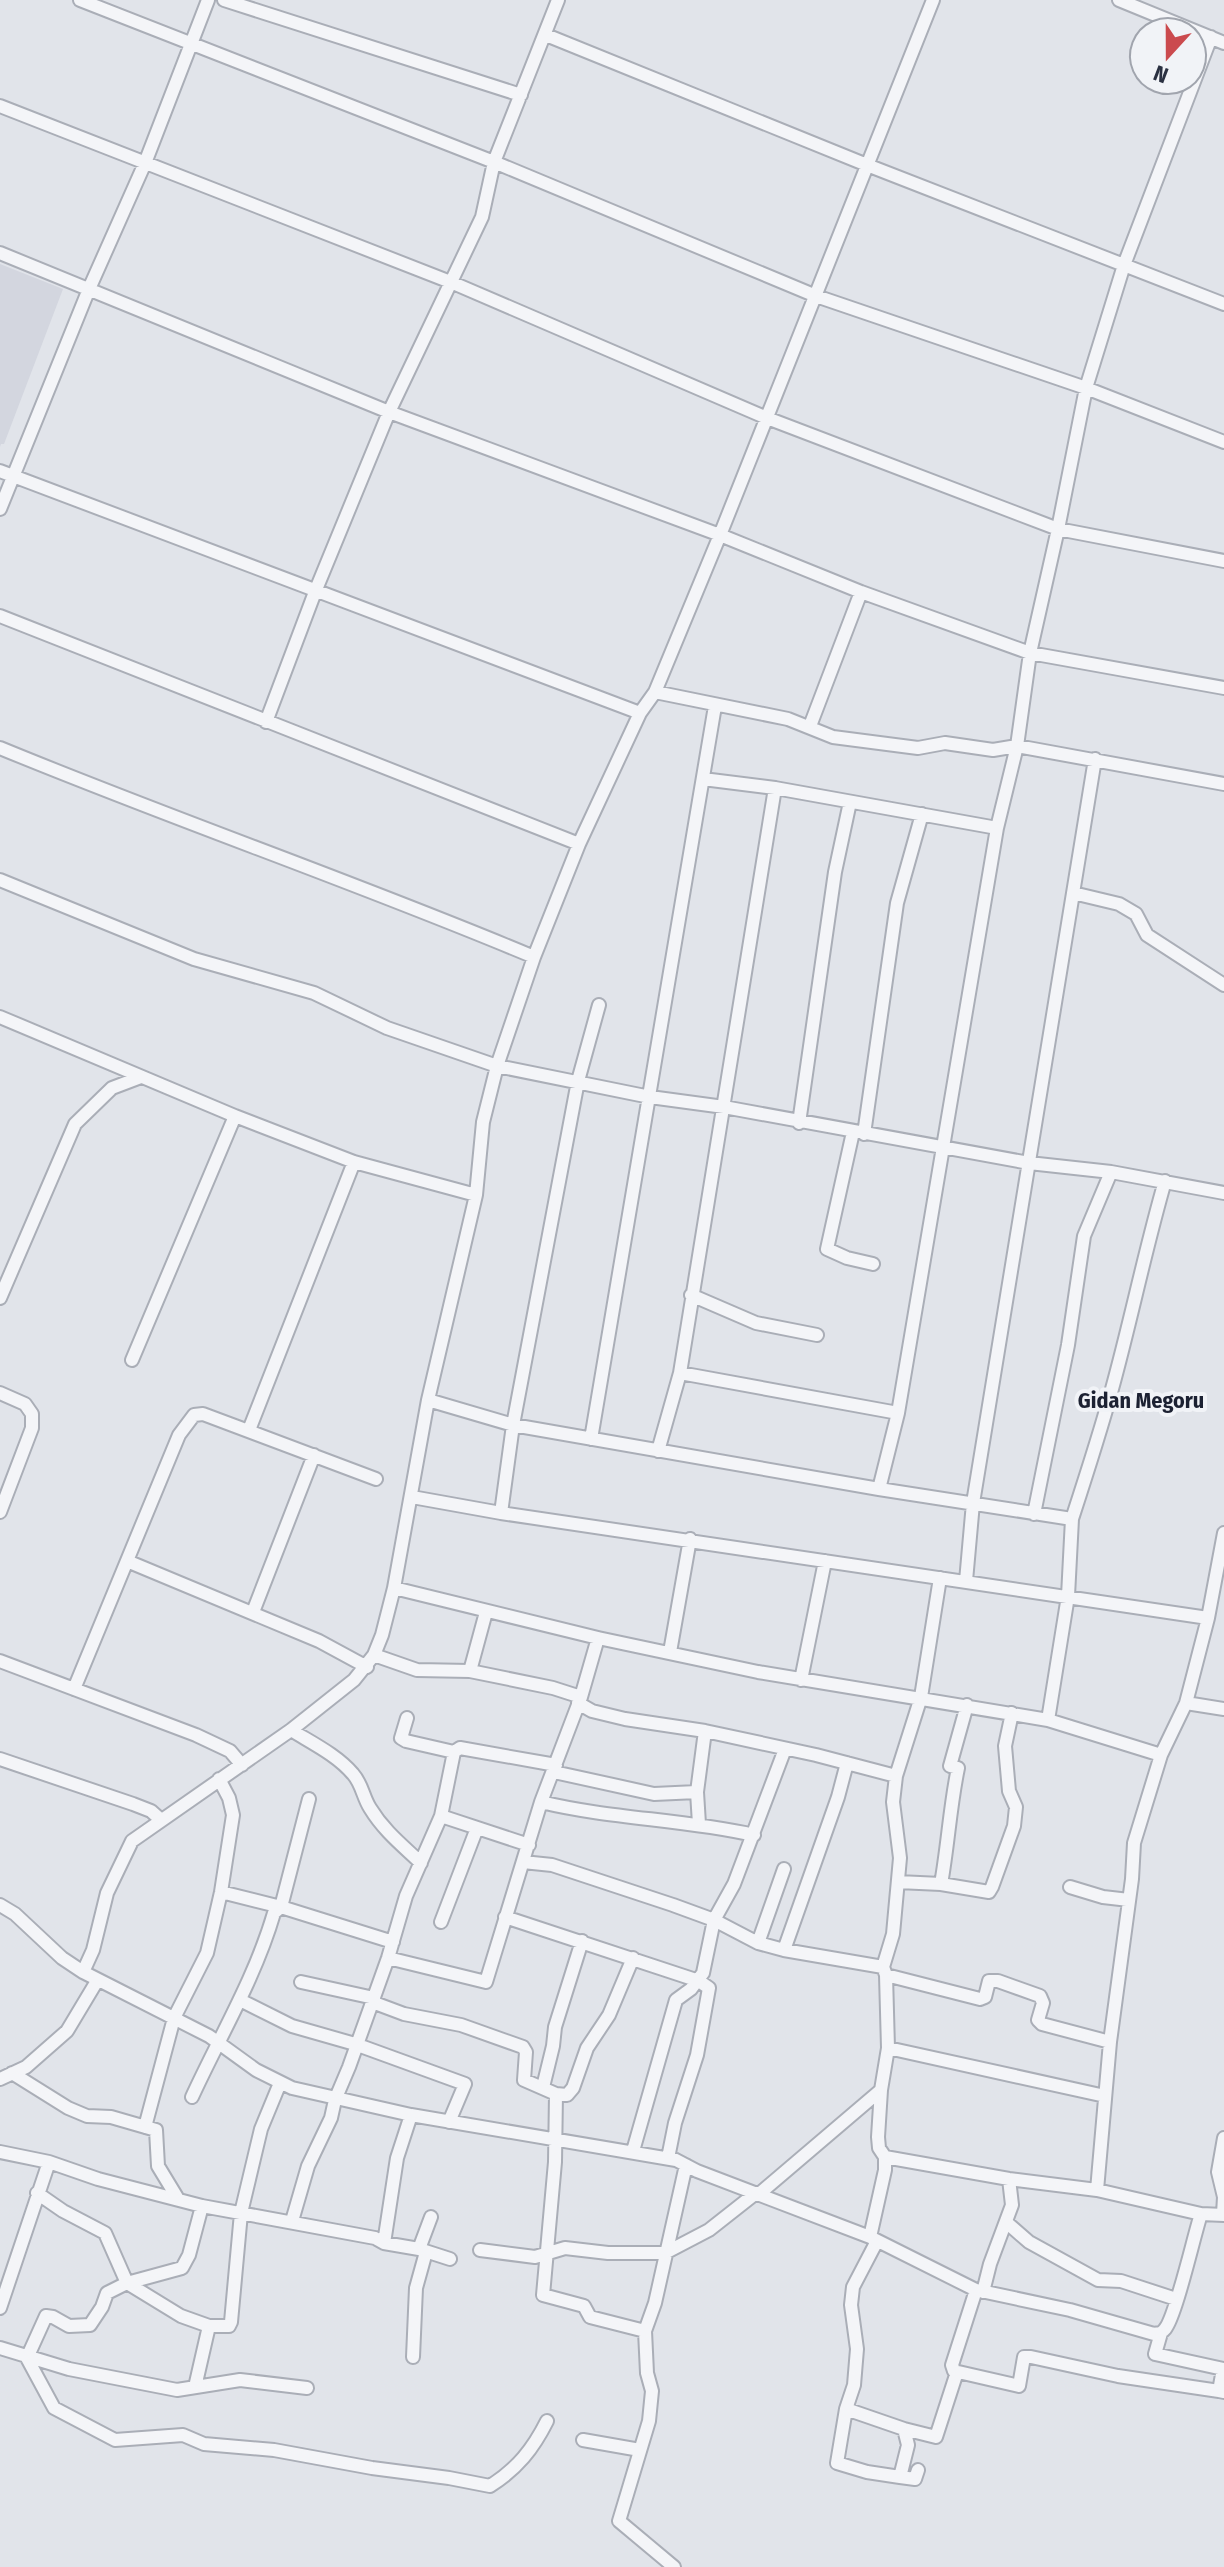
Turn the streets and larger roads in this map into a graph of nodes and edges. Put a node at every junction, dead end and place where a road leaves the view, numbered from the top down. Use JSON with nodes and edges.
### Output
{"nodes":[{"id":1,"x":80,"y":0,"type":"edge"},
{"id":2,"x":208,"y":0,"type":"edge"},
{"id":3,"x":224,"y":0,"type":"edge"},
{"id":4,"x":558,"y":0,"type":"edge"},
{"id":5,"x":933,"y":0,"type":"edge"},
{"id":6,"x":1119,"y":0,"type":"edge"},
{"id":7,"x":546,"y":35,"type":"junction"},
{"id":8,"x":1211,"y":37,"type":"junction"},
{"id":9,"x":1224,"y":43,"type":"edge"},
{"id":10,"x":191,"y":45,"type":"junction"},
{"id":11,"x":521,"y":95,"type":"junction"},
{"id":12,"x":0,"y":106,"type":"edge"},
{"id":13,"x":494,"y":162,"type":"junction"},
{"id":14,"x":145,"y":163,"type":"junction"},
{"id":15,"x":867,"y":165,"type":"junction"},
{"id":16,"x":0,"y":253,"type":"edge"},
{"id":17,"x":1124,"y":265,"type":"junction"},
{"id":18,"x":453,"y":283,"type":"junction"},
{"id":19,"x":89,"y":289,"type":"junction"},
{"id":20,"x":816,"y":296,"type":"junction"},
{"id":21,"x":1224,"y":304,"type":"edge"},
{"id":22,"x":1086,"y":388,"type":"junction"},
{"id":23,"x":389,"y":412,"type":"junction"},
{"id":24,"x":767,"y":418,"type":"junction"},
{"id":25,"x":1224,"y":442,"type":"edge"},
{"id":26,"x":0,"y":471,"type":"edge"},
{"id":27,"x":14,"y":477,"type":"junction"},
{"id":28,"x":0,"y":509,"type":"edge"},
{"id":29,"x":1058,"y":529,"type":"junction"},
{"id":30,"x":720,"y":535,"type":"junction"},
{"id":31,"x":1224,"y":561,"type":"edge"},
{"id":32,"x":315,"y":592,"type":"junction"},
{"id":33,"x":861,"y":592,"type":"junction"},
{"id":34,"x":0,"y":616,"type":"edge"},
{"id":35,"x":1030,"y":653,"type":"junction"},
{"id":36,"x":1224,"y":688,"type":"edge"},
{"id":37,"x":655,"y":692,"type":"junction"},
{"id":38,"x":715,"y":706,"type":"junction"},
{"id":39,"x":640,"y":713,"type":"junction"},
{"id":40,"x":266,"y":722,"type":"junction"},
{"id":41,"x":810,"y":726,"type":"junction"},
{"id":42,"x":1017,"y":746,"type":"junction"},
{"id":43,"x":0,"y":748,"type":"edge"},
{"id":44,"x":1095,"y":759,"type":"junction"},
{"id":45,"x":703,"y":779,"type":"junction"},
{"id":46,"x":1224,"y":784,"type":"edge"},
{"id":47,"x":775,"y":788,"type":"junction"},
{"id":48,"x":850,"y":802,"type":"junction"},
{"id":49,"x":922,"y":814,"type":"junction"},
{"id":50,"x":997,"y":828,"type":"junction"},
{"id":51,"x":579,"y":844,"type":"junction"},
{"id":52,"x":0,"y":880,"type":"edge"},
{"id":53,"x":1073,"y":893,"type":"junction"},
{"id":54,"x":534,"y":957,"type":"junction"},
{"id":55,"x":1224,"y":985,"type":"edge"},
{"id":56,"x":599,"y":1005,"type":"dead end"},
{"id":57,"x":0,"y":1017,"type":"edge"},
{"id":58,"x":497,"y":1066,"type":"junction"},
{"id":59,"x":141,"y":1077,"type":"junction"},
{"id":60,"x":578,"y":1081,"type":"junction"},
{"id":61,"x":650,"y":1097,"type":"junction"},
{"id":62,"x":724,"y":1107,"type":"junction"},
{"id":63,"x":235,"y":1116,"type":"junction"},
{"id":64,"x":799,"y":1123,"type":"junction"},
{"id":65,"x":858,"y":1133,"type":"junction"},
{"id":66,"x":942,"y":1147,"type":"junction"},
{"id":67,"x":354,"y":1162,"type":"junction"},
{"id":68,"x":1029,"y":1163,"type":"junction"},
{"id":69,"x":1111,"y":1172,"type":"junction"},
{"id":70,"x":1165,"y":1181,"type":"junction"},
{"id":71,"x":1224,"y":1193,"type":"edge"},
{"id":72,"x":476,"y":1195,"type":"junction"},
{"id":73,"x":873,"y":1264,"type":"dead end"},
{"id":74,"x":691,"y":1295,"type":"junction"},
{"id":75,"x":0,"y":1298,"type":"edge"},
{"id":76,"x":817,"y":1335,"type":"dead end"},
{"id":77,"x":132,"y":1360,"type":"dead end"},
{"id":78,"x":680,"y":1373,"type":"junction"},
{"id":79,"x":0,"y":1393,"type":"edge"},
{"id":80,"x":428,"y":1400,"type":"junction"},
{"id":81,"x":898,"y":1413,"type":"junction"},
{"id":82,"x":513,"y":1425,"type":"junction"},
{"id":83,"x":249,"y":1430,"type":"junction"},
{"id":84,"x":591,"y":1439,"type":"junction"},
{"id":85,"x":658,"y":1451,"type":"junction"},
{"id":86,"x":314,"y":1455,"type":"junction"},
{"id":87,"x":376,"y":1479,"type":"dead end"},
{"id":88,"x":879,"y":1489,"type":"junction"},
{"id":89,"x":412,"y":1497,"type":"junction"},
{"id":90,"x":973,"y":1503,"type":"junction"},
{"id":91,"x":0,"y":1512,"type":"edge"},
{"id":92,"x":501,"y":1513,"type":"junction"},
{"id":93,"x":1034,"y":1514,"type":"junction"},
{"id":94,"x":1072,"y":1519,"type":"junction"},
{"id":95,"x":1224,"y":1533,"type":"edge"},
{"id":96,"x":690,"y":1539,"type":"junction"},
{"id":97,"x":127,"y":1561,"type":"junction"},
{"id":98,"x":825,"y":1561,"type":"junction"},
{"id":99,"x":1220,"y":1570,"type":"edge"},
{"id":100,"x":940,"y":1578,"type":"junction"},
{"id":101,"x":966,"y":1581,"type":"junction"},
{"id":102,"x":394,"y":1588,"type":"junction"},
{"id":103,"x":1068,"y":1596,"type":"junction"},
{"id":104,"x":253,"y":1612,"type":"junction"},
{"id":105,"x":486,"y":1612,"type":"junction"},
{"id":106,"x":1208,"y":1618,"type":"junction"},
{"id":107,"x":598,"y":1638,"type":"junction"},
{"id":108,"x":670,"y":1652,"type":"junction"},
{"id":109,"x":0,"y":1661,"type":"edge"},
{"id":110,"x":370,"y":1661,"type":"junction"},
{"id":111,"x":470,"y":1671,"type":"junction"},
{"id":112,"x":801,"y":1680,"type":"junction"},
{"id":113,"x":74,"y":1689,"type":"junction"},
{"id":114,"x":921,"y":1697,"type":"junction"},
{"id":115,"x":579,"y":1700,"type":"junction"},
{"id":116,"x":1186,"y":1703,"type":"junction"},
{"id":117,"x":967,"y":1705,"type":"junction"},
{"id":118,"x":1224,"y":1709,"type":"edge"},
{"id":119,"x":1012,"y":1713,"type":"junction"},
{"id":120,"x":407,"y":1718,"type":"dead end"},
{"id":121,"x":1048,"y":1720,"type":"junction"},
{"id":122,"x":291,"y":1730,"type":"junction"},
{"id":123,"x":705,"y":1731,"type":"junction"},
{"id":124,"x":785,"y":1749,"type":"junction"},
{"id":125,"x":454,"y":1752,"type":"junction"},
{"id":126,"x":1161,"y":1755,"type":"junction"},
{"id":127,"x":0,"y":1759,"type":"edge"},
{"id":128,"x":847,"y":1763,"type":"junction"},
{"id":129,"x":242,"y":1765,"type":"junction"},
{"id":130,"x":555,"y":1769,"type":"junction"},
{"id":131,"x":896,"y":1776,"type":"junction"},
{"id":132,"x":219,"y":1779,"type":"junction"},
{"id":133,"x":697,"y":1792,"type":"junction"},
{"id":134,"x":309,"y":1799,"type":"dead end"},
{"id":135,"x":541,"y":1802,"type":"junction"},
{"id":136,"x":441,"y":1816,"type":"junction"},
{"id":137,"x":161,"y":1820,"type":"junction"},
{"id":138,"x":699,"y":1824,"type":"junction"},
{"id":139,"x":477,"y":1828,"type":"junction"},
{"id":140,"x":754,"y":1835,"type":"junction"},
{"id":141,"x":529,"y":1845,"type":"junction"},
{"id":142,"x":523,"y":1862,"type":"junction"},
{"id":143,"x":421,"y":1863,"type":"junction"},
{"id":144,"x":784,"y":1869,"type":"dead end"},
{"id":145,"x":898,"y":1882,"type":"junction"},
{"id":146,"x":941,"y":1884,"type":"junction"},
{"id":147,"x":1070,"y":1887,"type":"dead end"},
{"id":148,"x":221,"y":1892,"type":"junction"},
{"id":149,"x":1129,"y":1900,"type":"junction"},
{"id":150,"x":281,"y":1907,"type":"junction"},
{"id":151,"x":1,"y":1909,"type":"edge"},
{"id":152,"x":505,"y":1917,"type":"junction"},
{"id":153,"x":714,"y":1920,"type":"junction"},
{"id":154,"x":441,"y":1922,"type":"dead end"},
{"id":155,"x":582,"y":1941,"type":"junction"},
{"id":156,"x":393,"y":1942,"type":"junction"},
{"id":157,"x":758,"y":1943,"type":"junction"},
{"id":158,"x":784,"y":1950,"type":"junction"},
{"id":159,"x":388,"y":1958,"type":"junction"},
{"id":160,"x":633,"y":1958,"type":"junction"},
{"id":161,"x":884,"y":1971,"type":"junction"},
{"id":162,"x":83,"y":1972,"type":"junction"},
{"id":163,"x":97,"y":1981,"type":"junction"},
{"id":164,"x":699,"y":1981,"type":"junction"},
{"id":165,"x":301,"y":1982,"type":"dead end"},
{"id":166,"x":240,"y":2000,"type":"junction"},
{"id":167,"x":373,"y":2000,"type":"junction"},
{"id":168,"x":174,"y":2018,"type":"junction"},
{"id":169,"x":217,"y":2042,"type":"junction"},
{"id":170,"x":1110,"y":2042,"type":"junction"},
{"id":171,"x":355,"y":2044,"type":"junction"},
{"id":172,"x":888,"y":2048,"type":"junction"},
{"id":173,"x":12,"y":2073,"type":"junction"},
{"id":174,"x":0,"y":2079,"type":"edge"},
{"id":175,"x":280,"y":2083,"type":"junction"},
{"id":176,"x":543,"y":2087,"type":"junction"},
{"id":177,"x":881,"y":2090,"type":"junction"},
{"id":178,"x":556,"y":2094,"type":"junction"},
{"id":179,"x":1105,"y":2096,"type":"junction"},
{"id":180,"x":192,"y":2097,"type":"dead end"},
{"id":181,"x":335,"y":2100,"type":"junction"},
{"id":182,"x":411,"y":2115,"type":"junction"},
{"id":183,"x":449,"y":2122,"type":"junction"},
{"id":184,"x":145,"y":2127,"type":"junction"},
{"id":185,"x":1224,"y":2138,"type":"edge"},
{"id":186,"x":554,"y":2140,"type":"junction"},
{"id":187,"x":633,"y":2151,"type":"junction"},
{"id":188,"x":0,"y":2152,"type":"edge"},
{"id":189,"x":885,"y":2157,"type":"junction"},
{"id":190,"x":668,"y":2158,"type":"junction"},
{"id":191,"x":49,"y":2162,"type":"junction"},
{"id":192,"x":686,"y":2165,"type":"junction"},
{"id":193,"x":1009,"y":2179,"type":"junction"},
{"id":194,"x":1097,"y":2190,"type":"junction"},
{"id":195,"x":37,"y":2193,"type":"junction"},
{"id":196,"x":758,"y":2194,"type":"junction"},
{"id":197,"x":178,"y":2199,"type":"junction"},
{"id":198,"x":202,"y":2206,"type":"junction"},
{"id":199,"x":241,"y":2213,"type":"junction"},
{"id":200,"x":1201,"y":2214,"type":"junction"},
{"id":201,"x":1224,"y":2214,"type":"edge"},
{"id":202,"x":431,"y":2217,"type":"dead end"},
{"id":203,"x":292,"y":2221,"type":"junction"},
{"id":204,"x":1006,"y":2222,"type":"junction"},
{"id":205,"x":874,"y":2239,"type":"junction"},
{"id":206,"x":384,"y":2243,"type":"junction"},
{"id":207,"x":423,"y":2250,"type":"junction"},
{"id":208,"x":480,"y":2250,"type":"dead end"},
{"id":209,"x":665,"y":2253,"type":"junction"},
{"id":210,"x":546,"y":2255,"type":"junction"},
{"id":211,"x":450,"y":2259,"type":"dead end"},
{"id":212,"x":127,"y":2283,"type":"junction"},
{"id":213,"x":980,"y":2291,"type":"junction"},
{"id":214,"x":1176,"y":2299,"type":"junction"},
{"id":215,"x":0,"y":2308,"type":"edge"},
{"id":216,"x":209,"y":2326,"type":"junction"},
{"id":217,"x":645,"y":2331,"type":"junction"},
{"id":218,"x":1161,"y":2333,"type":"junction"},
{"id":219,"x":0,"y":2348,"type":"edge"},
{"id":220,"x":413,"y":2357,"type":"dead end"},
{"id":221,"x":27,"y":2358,"type":"junction"},
{"id":222,"x":957,"y":2372,"type":"junction"},
{"id":223,"x":195,"y":2387,"type":"junction"},
{"id":224,"x":307,"y":2388,"type":"dead end"},
{"id":225,"x":1222,"y":2392,"type":"edge"},
{"id":226,"x":846,"y":2409,"type":"junction"},
{"id":227,"x":547,"y":2421,"type":"dead end"},
{"id":228,"x":904,"y":2429,"type":"junction"},
{"id":229,"x":583,"y":2440,"type":"dead end"},
{"id":230,"x":640,"y":2450,"type":"junction"},
{"id":231,"x":918,"y":2470,"type":"dead end"},
{"id":232,"x":900,"y":2477,"type":"junction"},
{"id":233,"x":674,"y":2567,"type":"edge"}],
"edges":[{"from":1,"to":10,"type":"street"},
{"from":2,"to":10,"type":"street"},
{"from":3,"to":11,"type":"street"},
{"from":4,"to":7,"type":"street"},
{"from":5,"to":15,"type":"street"},
{"from":6,"to":8,"type":"street"},
{"from":7,"to":11,"type":"street"},
{"from":7,"to":15,"type":"street"},
{"from":8,"to":9,"type":"street"},
{"from":8,"to":17,"type":"street"},
{"from":10,"to":13,"type":"street"},
{"from":10,"to":14,"type":"street"},
{"from":11,"to":13,"type":"street"},
{"from":12,"to":14,"type":"street"},
{"from":13,"to":18,"type":"street"},
{"from":13,"to":20,"type":"street"},
{"from":14,"to":18,"type":"street"},
{"from":14,"to":19,"type":"street"},
{"from":15,"to":17,"type":"street"},
{"from":15,"to":20,"type":"street"},
{"from":16,"to":19,"type":"street"},
{"from":17,"to":21,"type":"street"},
{"from":17,"to":22,"type":"street"},
{"from":18,"to":23,"type":"street"},
{"from":18,"to":24,"type":"street"},
{"from":19,"to":23,"type":"street"},
{"from":19,"to":27,"type":"street"},
{"from":20,"to":22,"type":"street"},
{"from":20,"to":24,"type":"street"},
{"from":22,"to":25,"type":"street"},
{"from":22,"to":29,"type":"street"},
{"from":23,"to":30,"type":"street"},
{"from":23,"to":32,"type":"street"},
{"from":24,"to":29,"type":"street"},
{"from":24,"to":30,"type":"street"},
{"from":26,"to":27,"type":"street"},
{"from":27,"to":28,"type":"street"},
{"from":27,"to":32,"type":"street"},
{"from":29,"to":31,"type":"street"},
{"from":29,"to":35,"type":"street"},
{"from":30,"to":33,"type":"street"},
{"from":30,"to":37,"type":"street"},
{"from":32,"to":39,"type":"street"},
{"from":32,"to":40,"type":"street"},
{"from":33,"to":35,"type":"street"},
{"from":33,"to":41,"type":"street"},
{"from":34,"to":40,"type":"street"},
{"from":35,"to":36,"type":"street"},
{"from":35,"to":42,"type":"street"},
{"from":37,"to":38,"type":"street"},
{"from":37,"to":39,"type":"street"},
{"from":38,"to":41,"type":"street"},
{"from":38,"to":45,"type":"street"},
{"from":39,"to":51,"type":"street"},
{"from":40,"to":51,"type":"street"},
{"from":41,"to":42,"type":"street"},
{"from":42,"to":44,"type":"street"},
{"from":42,"to":50,"type":"street"},
{"from":43,"to":54,"type":"street"},
{"from":44,"to":46,"type":"street"},
{"from":44,"to":53,"type":"street"},
{"from":45,"to":47,"type":"street"},
{"from":45,"to":61,"type":"street"},
{"from":47,"to":48,"type":"street"},
{"from":47,"to":62,"type":"street"},
{"from":48,"to":49,"type":"street"},
{"from":48,"to":64,"type":"street"},
{"from":49,"to":50,"type":"street"},
{"from":49,"to":65,"type":"street"},
{"from":50,"to":66,"type":"street"},
{"from":51,"to":54,"type":"street"},
{"from":52,"to":58,"type":"street"},
{"from":53,"to":55,"type":"street"},
{"from":53,"to":68,"type":"street"},
{"from":54,"to":58,"type":"street"},
{"from":56,"to":60,"type":"street"},
{"from":57,"to":59,"type":"street"},
{"from":58,"to":60,"type":"street"},
{"from":58,"to":72,"type":"street"},
{"from":59,"to":63,"type":"street"},
{"from":59,"to":75,"type":"street"},
{"from":60,"to":61,"type":"street"},
{"from":60,"to":82,"type":"street"},
{"from":61,"to":62,"type":"street"},
{"from":61,"to":84,"type":"street"},
{"from":62,"to":64,"type":"street"},
{"from":62,"to":74,"type":"street"},
{"from":63,"to":67,"type":"street"},
{"from":63,"to":77,"type":"street"},
{"from":64,"to":65,"type":"street"},
{"from":65,"to":66,"type":"street"},
{"from":65,"to":73,"type":"street"},
{"from":66,"to":68,"type":"street"},
{"from":66,"to":81,"type":"street"},
{"from":67,"to":72,"type":"street"},
{"from":67,"to":83,"type":"street"},
{"from":68,"to":69,"type":"street"},
{"from":68,"to":90,"type":"street"},
{"from":69,"to":70,"type":"street"},
{"from":69,"to":93,"type":"street"},
{"from":70,"to":71,"type":"street"},
{"from":70,"to":94,"type":"street"},
{"from":72,"to":80,"type":"street"},
{"from":74,"to":76,"type":"street"},
{"from":74,"to":78,"type":"street"},
{"from":78,"to":81,"type":"street"},
{"from":78,"to":85,"type":"street"},
{"from":79,"to":91,"type":"street"},
{"from":80,"to":82,"type":"street"},
{"from":80,"to":89,"type":"street"},
{"from":81,"to":88,"type":"street"},
{"from":82,"to":84,"type":"street"},
{"from":82,"to":92,"type":"street"},
{"from":83,"to":86,"type":"street"},
{"from":83,"to":97,"type":"street"},
{"from":84,"to":85,"type":"street"},
{"from":85,"to":88,"type":"street"},
{"from":86,"to":87,"type":"street"},
{"from":86,"to":104,"type":"street"},
{"from":88,"to":90,"type":"street"},
{"from":89,"to":92,"type":"street"},
{"from":89,"to":102,"type":"street"},
{"from":90,"to":93,"type":"street"},
{"from":90,"to":101,"type":"street"},
{"from":92,"to":96,"type":"street"},
{"from":93,"to":94,"type":"street"},
{"from":94,"to":103,"type":"street"},
{"from":95,"to":99,"type":"street"},
{"from":96,"to":98,"type":"street"},
{"from":96,"to":108,"type":"street"},
{"from":97,"to":104,"type":"street"},
{"from":97,"to":113,"type":"street"},
{"from":98,"to":100,"type":"street"},
{"from":98,"to":112,"type":"street"},
{"from":99,"to":106,"type":"street"},
{"from":100,"to":101,"type":"street"},
{"from":100,"to":114,"type":"street"},
{"from":101,"to":103,"type":"street"},
{"from":102,"to":105,"type":"street"},
{"from":102,"to":110,"type":"street"},
{"from":103,"to":106,"type":"street"},
{"from":103,"to":121,"type":"street"},
{"from":104,"to":110,"type":"street"},
{"from":105,"to":107,"type":"street"},
{"from":105,"to":111,"type":"street"},
{"from":106,"to":116,"type":"street"},
{"from":107,"to":108,"type":"street"},
{"from":107,"to":115,"type":"street"},
{"from":108,"to":112,"type":"street"},
{"from":109,"to":113,"type":"street"},
{"from":110,"to":111,"type":"street"},
{"from":110,"to":122,"type":"street"},
{"from":111,"to":115,"type":"street"},
{"from":112,"to":114,"type":"street"},
{"from":113,"to":129,"type":"street"},
{"from":114,"to":117,"type":"street"},
{"from":114,"to":131,"type":"street"},
{"from":115,"to":123,"type":"street"},
{"from":115,"to":130,"type":"street"},
{"from":116,"to":118,"type":"street"},
{"from":116,"to":126,"type":"street"},
{"from":117,"to":119,"type":"street"},
{"from":117,"to":146,"type":"street"},
{"from":119,"to":121,"type":"street"},
{"from":119,"to":146,"type":"street"},
{"from":120,"to":125,"type":"street"},
{"from":121,"to":126,"type":"street"},
{"from":122,"to":129,"type":"street"},
{"from":122,"to":143,"type":"street"},
{"from":123,"to":124,"type":"street"},
{"from":123,"to":133,"type":"street"},
{"from":124,"to":128,"type":"street"},
{"from":124,"to":140,"type":"street"},
{"from":125,"to":130,"type":"street"},
{"from":125,"to":136,"type":"street"},
{"from":126,"to":149,"type":"street"},
{"from":127,"to":137,"type":"street"},
{"from":128,"to":131,"type":"street"},
{"from":128,"to":158,"type":"street"},
{"from":129,"to":132,"type":"street"},
{"from":130,"to":133,"type":"street"},
{"from":130,"to":135,"type":"street"},
{"from":131,"to":145,"type":"street"},
{"from":132,"to":137,"type":"street"},
{"from":132,"to":148,"type":"street"},
{"from":133,"to":138,"type":"street"},
{"from":134,"to":150,"type":"street"},
{"from":135,"to":138,"type":"street"},
{"from":135,"to":141,"type":"street"},
{"from":136,"to":139,"type":"street"},
{"from":136,"to":143,"type":"street"},
{"from":137,"to":162,"type":"street"},
{"from":138,"to":140,"type":"street"},
{"from":139,"to":141,"type":"street"},
{"from":139,"to":154,"type":"street"},
{"from":140,"to":153,"type":"street"},
{"from":141,"to":142,"type":"street"},
{"from":142,"to":152,"type":"street"},
{"from":142,"to":153,"type":"street"},
{"from":143,"to":156,"type":"street"},
{"from":144,"to":157,"type":"street"},
{"from":145,"to":146,"type":"street"},
{"from":145,"to":161,"type":"street"},
{"from":147,"to":149,"type":"street"},
{"from":148,"to":150,"type":"street"},
{"from":148,"to":168,"type":"street"},
{"from":149,"to":170,"type":"street"},
{"from":150,"to":156,"type":"street"},
{"from":150,"to":166,"type":"street"},
{"from":151,"to":162,"type":"street"},
{"from":152,"to":155,"type":"street"},
{"from":152,"to":159,"type":"street"},
{"from":153,"to":157,"type":"street"},
{"from":153,"to":164,"type":"street"},
{"from":155,"to":160,"type":"street"},
{"from":155,"to":176,"type":"street"},
{"from":156,"to":159,"type":"street"},
{"from":157,"to":158,"type":"street"},
{"from":158,"to":161,"type":"street"},
{"from":159,"to":167,"type":"street"},
{"from":160,"to":164,"type":"street"},
{"from":160,"to":178,"type":"street"},
{"from":161,"to":170,"type":"street"},
{"from":161,"to":172,"type":"street"},
{"from":162,"to":163,"type":"street"},
{"from":163,"to":168,"type":"street"},
{"from":163,"to":173,"type":"street"},
{"from":164,"to":187,"type":"street"},
{"from":164,"to":190,"type":"street"},
{"from":165,"to":167,"type":"street"},
{"from":166,"to":169,"type":"street"},
{"from":166,"to":171,"type":"street"},
{"from":167,"to":171,"type":"street"},
{"from":167,"to":176,"type":"street"},
{"from":168,"to":169,"type":"street"},
{"from":168,"to":184,"type":"street"},
{"from":169,"to":175,"type":"street"},
{"from":169,"to":180,"type":"street"},
{"from":170,"to":179,"type":"street"},
{"from":171,"to":181,"type":"street"},
{"from":171,"to":183,"type":"street"},
{"from":172,"to":177,"type":"street"},
{"from":172,"to":179,"type":"street"},
{"from":173,"to":174,"type":"street"},
{"from":173,"to":184,"type":"street"},
{"from":175,"to":181,"type":"street"},
{"from":175,"to":199,"type":"street"},
{"from":176,"to":178,"type":"street"},
{"from":177,"to":189,"type":"street"},
{"from":177,"to":196,"type":"street"},
{"from":178,"to":186,"type":"street"},
{"from":179,"to":194,"type":"street"},
{"from":181,"to":182,"type":"street"},
{"from":181,"to":203,"type":"street"},
{"from":182,"to":183,"type":"street"},
{"from":182,"to":206,"type":"street"},
{"from":183,"to":186,"type":"street"},
{"from":184,"to":197,"type":"street"},
{"from":185,"to":201,"type":"street"},
{"from":186,"to":187,"type":"street"},
{"from":186,"to":210,"type":"street"},
{"from":187,"to":190,"type":"street"},
{"from":188,"to":191,"type":"street"},
{"from":189,"to":193,"type":"street"},
{"from":189,"to":205,"type":"street"},
{"from":190,"to":192,"type":"street"},
{"from":191,"to":195,"type":"street"},
{"from":191,"to":197,"type":"street"},
{"from":192,"to":196,"type":"street"},
{"from":192,"to":209,"type":"street"},
{"from":193,"to":194,"type":"street"},
{"from":193,"to":204,"type":"street"},
{"from":194,"to":200,"type":"street"},
{"from":195,"to":212,"type":"street"},
{"from":195,"to":215,"type":"street"},
{"from":196,"to":205,"type":"street"},
{"from":196,"to":209,"type":"street"},
{"from":197,"to":198,"type":"street"},
{"from":198,"to":199,"type":"street"},
{"from":198,"to":212,"type":"street"},
{"from":199,"to":203,"type":"street"},
{"from":199,"to":216,"type":"street"},
{"from":200,"to":201,"type":"street"},
{"from":200,"to":214,"type":"street"},
{"from":202,"to":207,"type":"street"},
{"from":203,"to":206,"type":"street"},
{"from":204,"to":213,"type":"street"},
{"from":204,"to":214,"type":"street"},
{"from":205,"to":213,"type":"street"},
{"from":205,"to":226,"type":"street"},
{"from":206,"to":207,"type":"street"},
{"from":207,"to":211,"type":"street"},
{"from":207,"to":220,"type":"street"},
{"from":208,"to":210,"type":"street"},
{"from":209,"to":210,"type":"street"},
{"from":209,"to":217,"type":"street"},
{"from":210,"to":217,"type":"street"},
{"from":212,"to":216,"type":"street"},
{"from":212,"to":221,"type":"street"},
{"from":213,"to":218,"type":"street"},
{"from":213,"to":222,"type":"street"},
{"from":214,"to":218,"type":"street"},
{"from":216,"to":223,"type":"street"},
{"from":217,"to":230,"type":"street"},
{"from":218,"to":225,"type":"street"},
{"from":219,"to":221,"type":"street"},
{"from":221,"to":223,"type":"street"},
{"from":221,"to":227,"type":"street"},
{"from":222,"to":225,"type":"street"},
{"from":222,"to":228,"type":"street"},
{"from":223,"to":224,"type":"street"},
{"from":226,"to":228,"type":"street"},
{"from":226,"to":232,"type":"street"},
{"from":228,"to":232,"type":"street"},
{"from":229,"to":230,"type":"street"},
{"from":230,"to":233,"type":"street"},
{"from":231,"to":232,"type":"street"}]}
